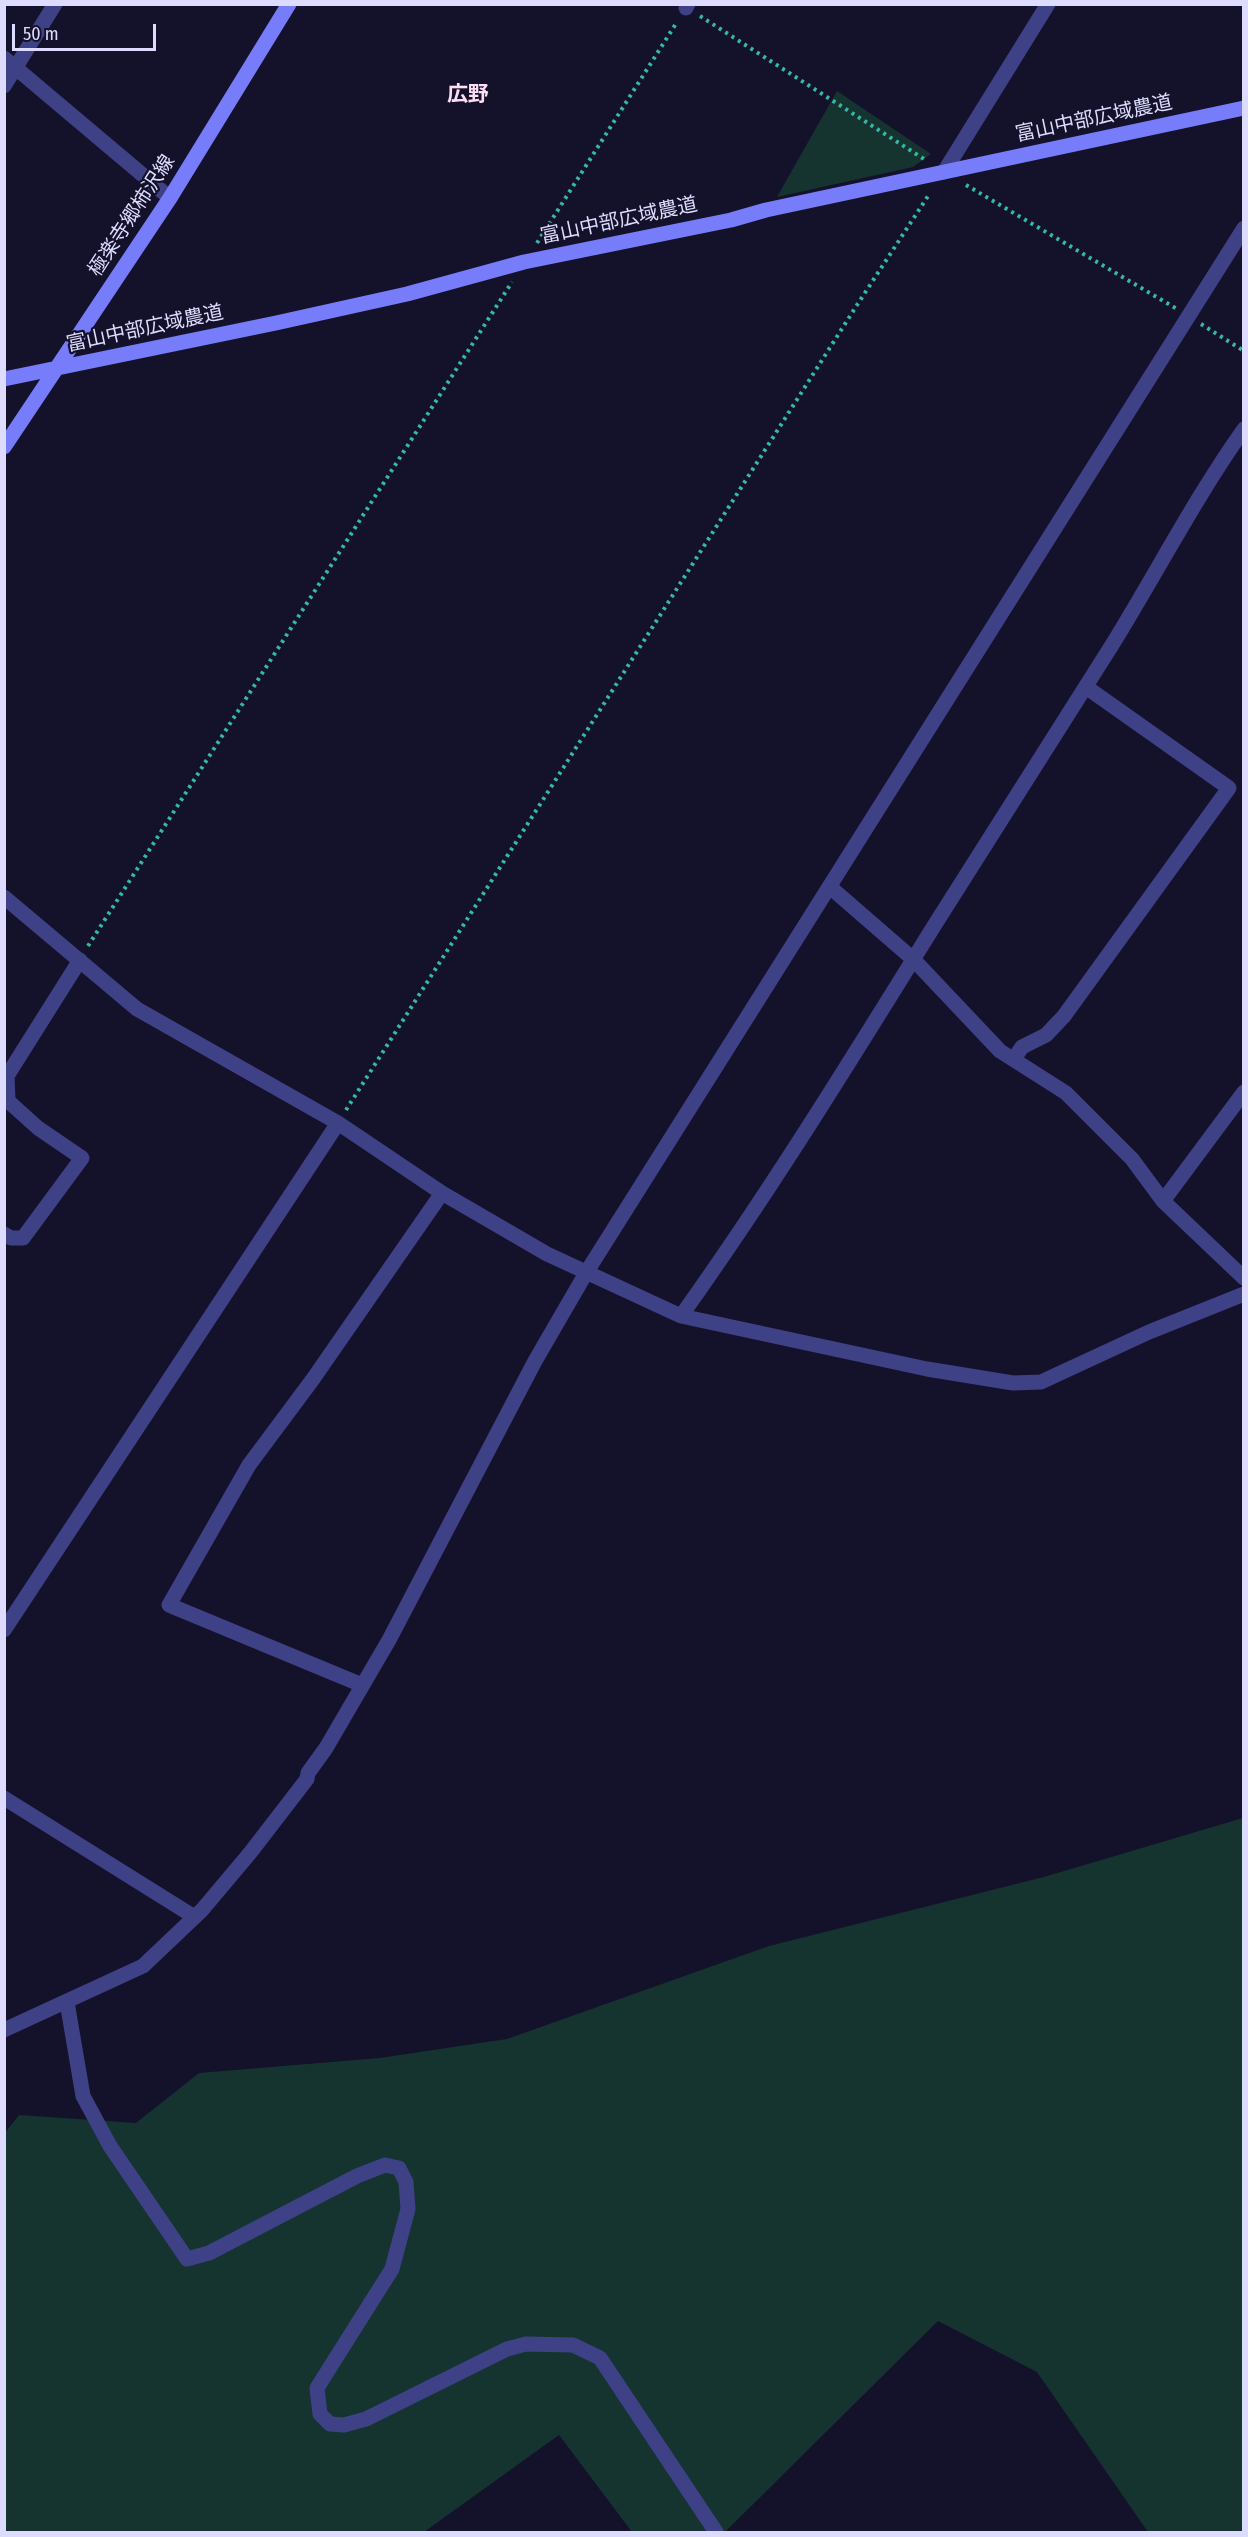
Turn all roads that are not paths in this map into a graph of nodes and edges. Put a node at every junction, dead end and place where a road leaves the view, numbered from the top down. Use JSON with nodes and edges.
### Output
{"nodes":[{"id":1,"x":55,"y":4,"type":"edge"},
{"id":2,"x":289,"y":4,"type":"edge"},
{"id":3,"x":1048,"y":4,"type":"edge"},
{"id":4,"x":10,"y":63,"type":"edge"},
{"id":5,"x":4,"y":86,"type":"edge"},
{"id":6,"x":1244,"y":108,"type":"edge"},
{"id":7,"x":944,"y":172,"type":"junction"},
{"id":8,"x":170,"y":198,"type":"junction"},
{"id":9,"x":1244,"y":228,"type":"edge"},
{"id":10,"x":56,"y":369,"type":"junction"},
{"id":11,"x":4,"y":379,"type":"edge"},
{"id":12,"x":1244,"y":429,"type":"edge"},
{"id":13,"x":4,"y":447,"type":"edge"},
{"id":14,"x":1086,"y":687,"type":"junction"},
{"id":15,"x":830,"y":887,"type":"junction"},
{"id":16,"x":4,"y":897,"type":"edge"},
{"id":17,"x":913,"y":959,"type":"junction"},
{"id":18,"x":80,"y":960,"type":"junction"},
{"id":19,"x":1014,"y":1059,"type":"junction"},
{"id":20,"x":1244,"y":1092,"type":"edge"},
{"id":21,"x":338,"y":1123,"type":"junction"},
{"id":22,"x":442,"y":1193,"type":"junction"},
{"id":23,"x":1163,"y":1201,"type":"junction"},
{"id":24,"x":4,"y":1234,"type":"edge"},
{"id":25,"x":586,"y":1273,"type":"junction"},
{"id":26,"x":1244,"y":1278,"type":"edge"},
{"id":27,"x":1244,"y":1294,"type":"edge"},
{"id":28,"x":681,"y":1316,"type":"junction"},
{"id":29,"x":4,"y":1630,"type":"edge"},
{"id":30,"x":362,"y":1685,"type":"junction"},
{"id":31,"x":4,"y":1798,"type":"edge"},
{"id":32,"x":193,"y":1916,"type":"junction"},
{"id":33,"x":67,"y":2002,"type":"junction"},
{"id":34,"x":4,"y":2030,"type":"edge"},
{"id":35,"x":716,"y":2532,"type":"edge"}],
"edges":[{"from":1,"to":4,"type":"street"},
{"from":2,"to":8,"type":"street","name":"極楽寺郷柿沢線"},
{"from":3,"to":7,"type":"street"},
{"from":4,"to":5,"type":"street"},
{"from":4,"to":8,"type":"street"},
{"from":6,"to":7,"type":"street","name":"富山中部広域農道"},
{"from":7,"to":10,"type":"street","name":"富山中部広域農道"},
{"from":8,"to":10,"type":"street","name":"極楽寺郷柿沢線"},
{"from":9,"to":15,"type":"street"},
{"from":10,"to":11,"type":"street","name":"富山中部広域農道"},
{"from":10,"to":13,"type":"street","name":"極楽寺郷柿沢線"},
{"from":12,"to":14,"type":"street"},
{"from":14,"to":17,"type":"street"},
{"from":14,"to":19,"type":"street"},
{"from":15,"to":17,"type":"street"},
{"from":15,"to":25,"type":"street"},
{"from":16,"to":18,"type":"street"},
{"from":17,"to":19,"type":"street"},
{"from":17,"to":28,"type":"street"},
{"from":18,"to":21,"type":"street"},
{"from":18,"to":24,"type":"street"},
{"from":19,"to":23,"type":"street"},
{"from":20,"to":23,"type":"street"},
{"from":21,"to":22,"type":"street"},
{"from":21,"to":29,"type":"street"},
{"from":22,"to":25,"type":"street"},
{"from":22,"to":30,"type":"street"},
{"from":23,"to":26,"type":"street"},
{"from":25,"to":28,"type":"street"},
{"from":25,"to":30,"type":"street"},
{"from":27,"to":28,"type":"street"},
{"from":30,"to":32,"type":"street"},
{"from":31,"to":32,"type":"street"},
{"from":32,"to":33,"type":"street"},
{"from":33,"to":34,"type":"street"},
{"from":33,"to":35,"type":"street"}]}
